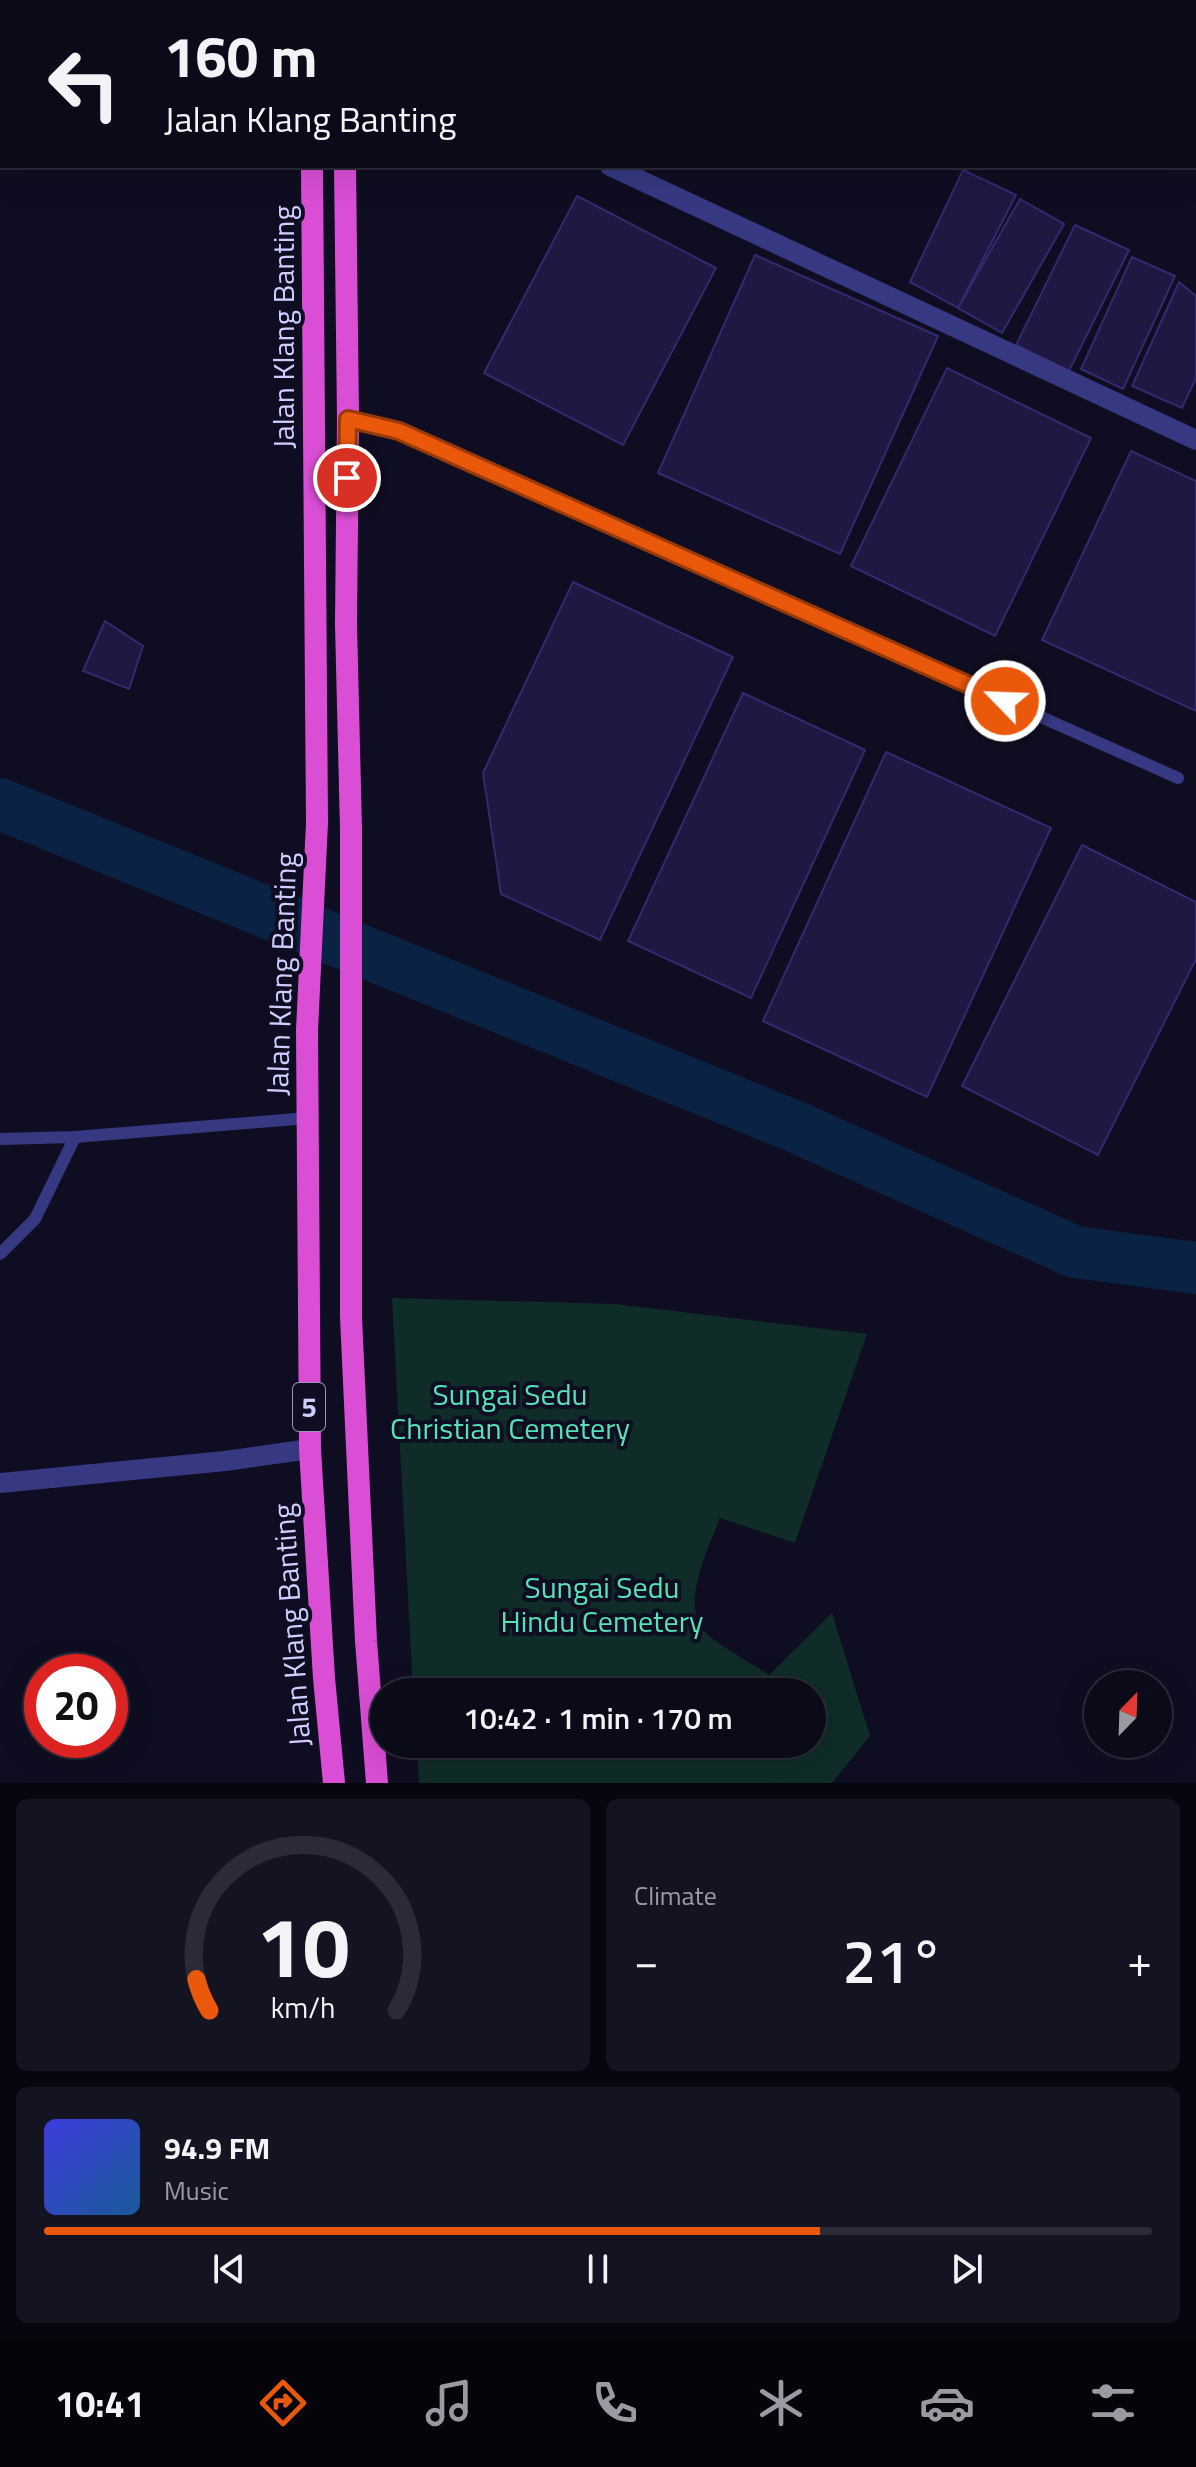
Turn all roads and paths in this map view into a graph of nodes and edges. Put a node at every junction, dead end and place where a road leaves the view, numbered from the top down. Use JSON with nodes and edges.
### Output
{"nodes":[{"id":1,"x":312,"y":168,"type":"edge"},
{"id":2,"x":345,"y":168,"type":"edge"},
{"id":3,"x":614,"y":168,"type":"edge"},
{"id":4,"x":348,"y":419,"type":"junction"},
{"id":5,"x":1196,"y":440,"type":"edge"},
{"id":6,"x":1178,"y":778,"type":"dead end"},
{"id":7,"x":308,"y":1118,"type":"junction"},
{"id":8,"x":75,"y":1137,"type":"junction"},
{"id":9,"x":0,"y":1139,"type":"edge"},
{"id":10,"x":0,"y":1254,"type":"edge"},
{"id":11,"x":310,"y":1449,"type":"junction"},
{"id":12,"x":0,"y":1483,"type":"edge"},
{"id":13,"x":334,"y":1783,"type":"edge"},
{"id":14,"x":377,"y":1783,"type":"edge"}],
"edges":[{"from":1,"to":7,"type":"highway","name":"Jalan Klang Banting","number":"5"},
{"from":2,"to":4,"type":"highway","name":"Jalan Klang Banting","number":"5"},
{"from":3,"to":5,"type":"street"},
{"from":4,"to":6,"type":"lane"},
{"from":4,"to":14,"type":"highway","name":"Jalan Klang Banting","number":"5"},
{"from":7,"to":8,"type":"lane"},
{"from":7,"to":11,"type":"highway","name":"Jalan Klang Banting","number":"5"},
{"from":8,"to":9,"type":"lane"},
{"from":8,"to":10,"type":"lane"},
{"from":11,"to":12,"type":"street"},
{"from":11,"to":13,"type":"highway","name":"Jalan Klang Banting","number":"5"}]}
